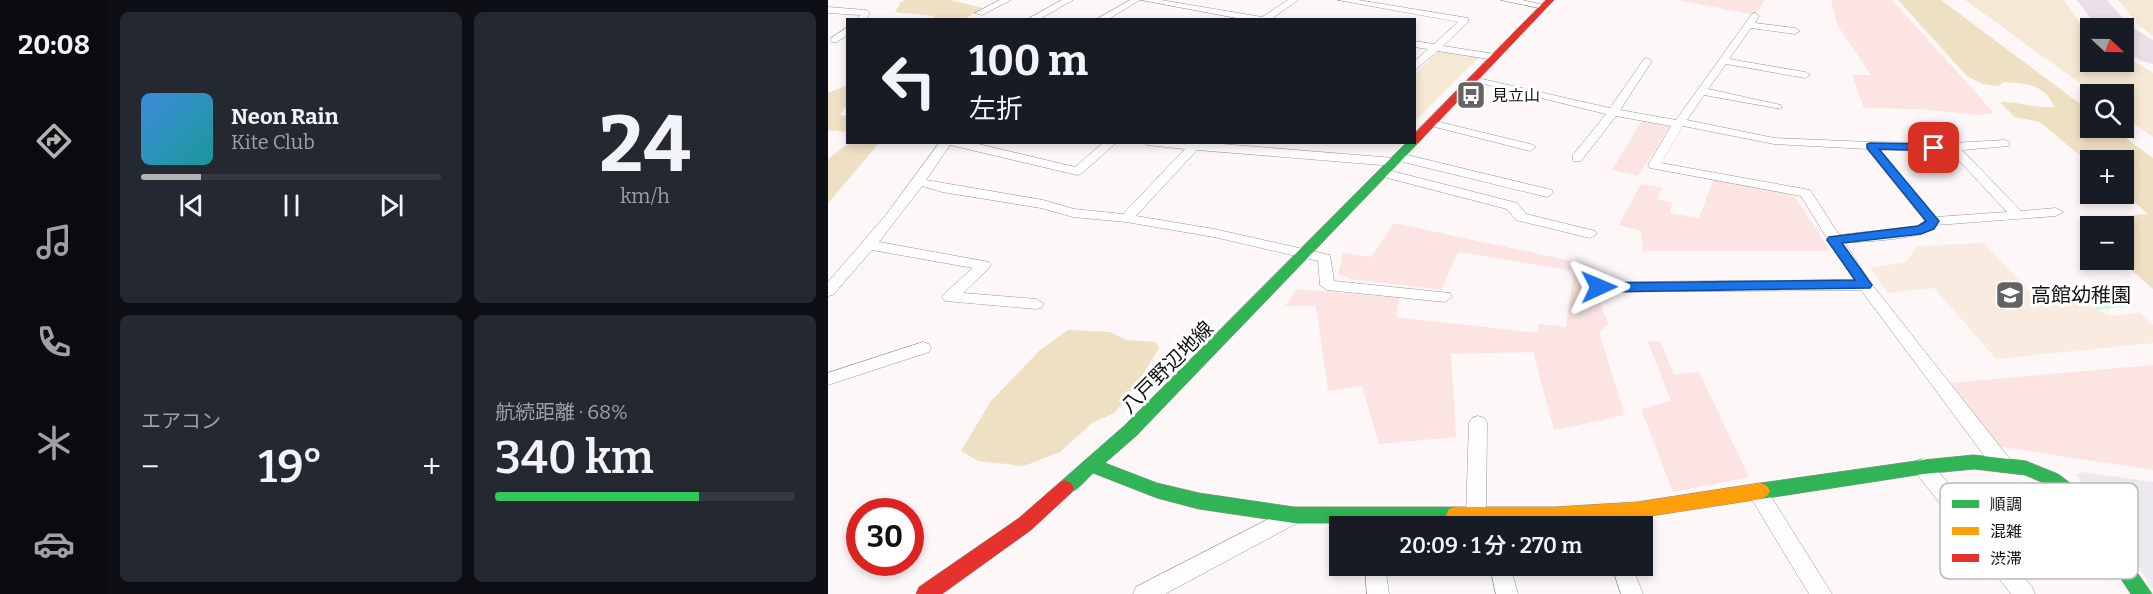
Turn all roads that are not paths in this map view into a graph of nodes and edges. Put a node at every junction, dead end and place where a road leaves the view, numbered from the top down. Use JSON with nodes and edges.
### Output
{"nodes":[{"id":1,"x":1007,"y":0,"type":"edge"},
{"id":2,"x":1069,"y":0,"type":"edge"},
{"id":3,"x":1136,"y":0,"type":"edge"},
{"id":4,"x":1145,"y":0,"type":"edge"},
{"id":5,"x":1150,"y":0,"type":"edge"},
{"id":6,"x":1222,"y":0,"type":"edge"},
{"id":7,"x":1294,"y":0,"type":"edge"},
{"id":8,"x":1342,"y":0,"type":"edge"},
{"id":9,"x":1505,"y":0,"type":"edge"},
{"id":10,"x":1547,"y":3,"type":"edge"},
{"id":11,"x":828,"y":10,"type":"edge"},
{"id":12,"x":1206,"y":10,"type":"junction"},
{"id":13,"x":979,"y":13,"type":"dead end"},
{"id":14,"x":862,"y":18,"type":"edge"},
{"id":15,"x":1034,"y":18,"type":"edge"},
{"id":16,"x":1103,"y":18,"type":"edge"},
{"id":17,"x":1258,"y":18,"type":"edge"},
{"id":18,"x":1267,"y":18,"type":"edge"},
{"id":19,"x":846,"y":31,"type":"edge"},
{"id":20,"x":1796,"y":31,"type":"dead end"},
{"id":21,"x":834,"y":40,"type":"dead end"},
{"id":22,"x":1416,"y":44,"type":"edge"},
{"id":23,"x":1437,"y":48,"type":"junction"},
{"id":24,"x":1495,"y":57,"type":"junction"},
{"id":25,"x":1647,"y":61,"type":"dead end"},
{"id":26,"x":1724,"y":61,"type":"junction"},
{"id":27,"x":1416,"y":66,"type":"edge"},
{"id":28,"x":1805,"y":75,"type":"dead end"},
{"id":29,"x":1473,"y":80,"type":"junction"},
{"id":30,"x":1702,"y":91,"type":"junction"},
{"id":31,"x":1777,"y":107,"type":"dead end"},
{"id":32,"x":1613,"y":112,"type":"junction"},
{"id":33,"x":1431,"y":123,"type":"junction"},
{"id":34,"x":1679,"y":123,"type":"junction"},
{"id":35,"x":1416,"y":140,"type":"edge"},
{"id":36,"x":945,"y":144,"type":"edge"},
{"id":37,"x":962,"y":144,"type":"edge"},
{"id":38,"x":1110,"y":144,"type":"edge"},
{"id":39,"x":1170,"y":144,"type":"edge"},
{"id":40,"x":1412,"y":144,"type":"edge"},
{"id":41,"x":2005,"y":144,"type":"dead end"},
{"id":42,"x":1194,"y":146,"type":"junction"},
{"id":43,"x":1870,"y":146,"type":"junction"},
{"id":44,"x":1530,"y":147,"type":"dead end"},
{"id":45,"x":1952,"y":147,"type":"junction"},
{"id":46,"x":1577,"y":158,"type":"dead end"},
{"id":47,"x":1397,"y":160,"type":"junction"},
{"id":48,"x":1384,"y":173,"type":"junction"},
{"id":49,"x":920,"y":182,"type":"junction"},
{"id":50,"x":1547,"y":193,"type":"dead end"},
{"id":51,"x":2056,"y":212,"type":"dead end"},
{"id":52,"x":2016,"y":213,"type":"junction"},
{"id":53,"x":1126,"y":218,"type":"junction"},
{"id":54,"x":1932,"y":221,"type":"junction"},
{"id":55,"x":1590,"y":234,"type":"dead end"},
{"id":56,"x":1833,"y":240,"type":"junction"},
{"id":57,"x":871,"y":245,"type":"junction"},
{"id":58,"x":1307,"y":252,"type":"junction"},
{"id":59,"x":1865,"y":285,"type":"junction"},
{"id":60,"x":1599,"y":287,"type":"dead end"},
{"id":61,"x":828,"y":291,"type":"edge"},
{"id":62,"x":1445,"y":297,"type":"dead end"},
{"id":63,"x":1036,"y":304,"type":"dead end"},
{"id":64,"x":923,"y":348,"type":"dead end"},
{"id":65,"x":828,"y":379,"type":"edge"},
{"id":66,"x":1478,"y":423,"type":"dead end"},
{"id":67,"x":2002,"y":464,"type":"junction"},
{"id":68,"x":1093,"y":466,"type":"junction"},
{"id":69,"x":1923,"y":466,"type":"junction"},
{"id":70,"x":2057,"y":483,"type":"edge"},
{"id":71,"x":1940,"y":488,"type":"edge"},
{"id":72,"x":1758,"y":493,"type":"junction"},
{"id":73,"x":1294,"y":515,"type":"junction"},
{"id":74,"x":1485,"y":516,"type":"edge"},
{"id":75,"x":1618,"y":516,"type":"edge"},
{"id":76,"x":1329,"y":517,"type":"edge"},
{"id":77,"x":1376,"y":576,"type":"edge"},
{"id":78,"x":1502,"y":576,"type":"edge"},
{"id":79,"x":1626,"y":576,"type":"edge"},
{"id":80,"x":2012,"y":579,"type":"edge"},
{"id":81,"x":2132,"y":579,"type":"edge"},
{"id":82,"x":926,"y":594,"type":"edge"},
{"id":83,"x":1144,"y":594,"type":"edge"},
{"id":84,"x":1378,"y":594,"type":"edge"},
{"id":85,"x":1507,"y":594,"type":"edge"},
{"id":86,"x":1632,"y":594,"type":"edge"},
{"id":87,"x":1821,"y":594,"type":"edge"},
{"id":88,"x":2024,"y":594,"type":"edge"},
{"id":89,"x":2142,"y":594,"type":"edge"}],
"edges":[{"from":1,"to":13,"type":"street"},
{"from":2,"to":15,"type":"street"},
{"from":3,"to":16,"type":"street"},
{"from":4,"to":5,"type":"street"},
{"from":5,"to":12,"type":"street"},
{"from":6,"to":12,"type":"street"},
{"from":7,"to":18,"type":"street"},
{"from":8,"to":23,"type":"street"},
{"from":9,"to":10,"type":"street"},
{"from":10,"to":24,"type":"main road","name":"八戸野辺地線"},
{"from":11,"to":14,"type":"street"},
{"from":12,"to":17,"type":"street"},
{"from":19,"to":21,"type":"street"},
{"from":20,"to":26,"type":"street"},
{"from":22,"to":23,"type":"street"},
{"from":23,"to":24,"type":"street"},
{"from":23,"to":27,"type":"street"},
{"from":24,"to":29,"type":"main road","name":"八戸野辺地線"},
{"from":25,"to":32,"type":"street"},
{"from":26,"to":28,"type":"street"},
{"from":26,"to":30,"type":"street"},
{"from":29,"to":32,"type":"street"},
{"from":29,"to":33,"type":"main road","name":"八戸野辺地線"},
{"from":30,"to":31,"type":"street"},
{"from":30,"to":34,"type":"street"},
{"from":32,"to":34,"type":"street"},
{"from":32,"to":46,"type":"street"},
{"from":33,"to":35,"type":"main road","name":"八戸野辺地線"},
{"from":33,"to":44,"type":"street"},
{"from":34,"to":43,"type":"street"},
{"from":34,"to":56,"type":"street"},
{"from":36,"to":49,"type":"street"},
{"from":37,"to":38,"type":"street"},
{"from":39,"to":42,"type":"street"},
{"from":40,"to":47,"type":"main road","name":"八戸野辺地線"},
{"from":41,"to":45,"type":"street"},
{"from":42,"to":47,"type":"street"},
{"from":42,"to":53,"type":"street"},
{"from":43,"to":45,"type":"street"},
{"from":43,"to":54,"type":"street"},
{"from":45,"to":52,"type":"street"},
{"from":47,"to":48,"type":"main road","name":"八戸野辺地線"},
{"from":47,"to":50,"type":"street"},
{"from":48,"to":55,"type":"street"},
{"from":48,"to":58,"type":"main road","name":"八戸野辺地線"},
{"from":49,"to":53,"type":"street"},
{"from":49,"to":57,"type":"street"},
{"from":51,"to":52,"type":"street"},
{"from":52,"to":54,"type":"street"},
{"from":53,"to":58,"type":"street"},
{"from":54,"to":56,"type":"street"},
{"from":56,"to":59,"type":"street"},
{"from":57,"to":61,"type":"street"},
{"from":57,"to":63,"type":"street"},
{"from":58,"to":62,"type":"street"},
{"from":58,"to":68,"type":"main road","name":"八戸野辺地線"},
{"from":59,"to":60,"type":"street"},
{"from":59,"to":67,"type":"street"},
{"from":64,"to":65,"type":"street"},
{"from":66,"to":74,"type":"street"},
{"from":67,"to":69,"type":"main road"},
{"from":67,"to":70,"type":"main road"},
{"from":68,"to":73,"type":"main road"},
{"from":68,"to":82,"type":"main road","name":"八戸野辺地線"},
{"from":69,"to":71,"type":"street"},
{"from":69,"to":72,"type":"main road"},
{"from":72,"to":75,"type":"main road"},
{"from":72,"to":87,"type":"street"},
{"from":73,"to":76,"type":"main road"},
{"from":73,"to":83,"type":"street"},
{"from":77,"to":84,"type":"street"},
{"from":78,"to":85,"type":"street"},
{"from":79,"to":86,"type":"street"},
{"from":80,"to":88,"type":"street"},
{"from":81,"to":89,"type":"main road"}]}
